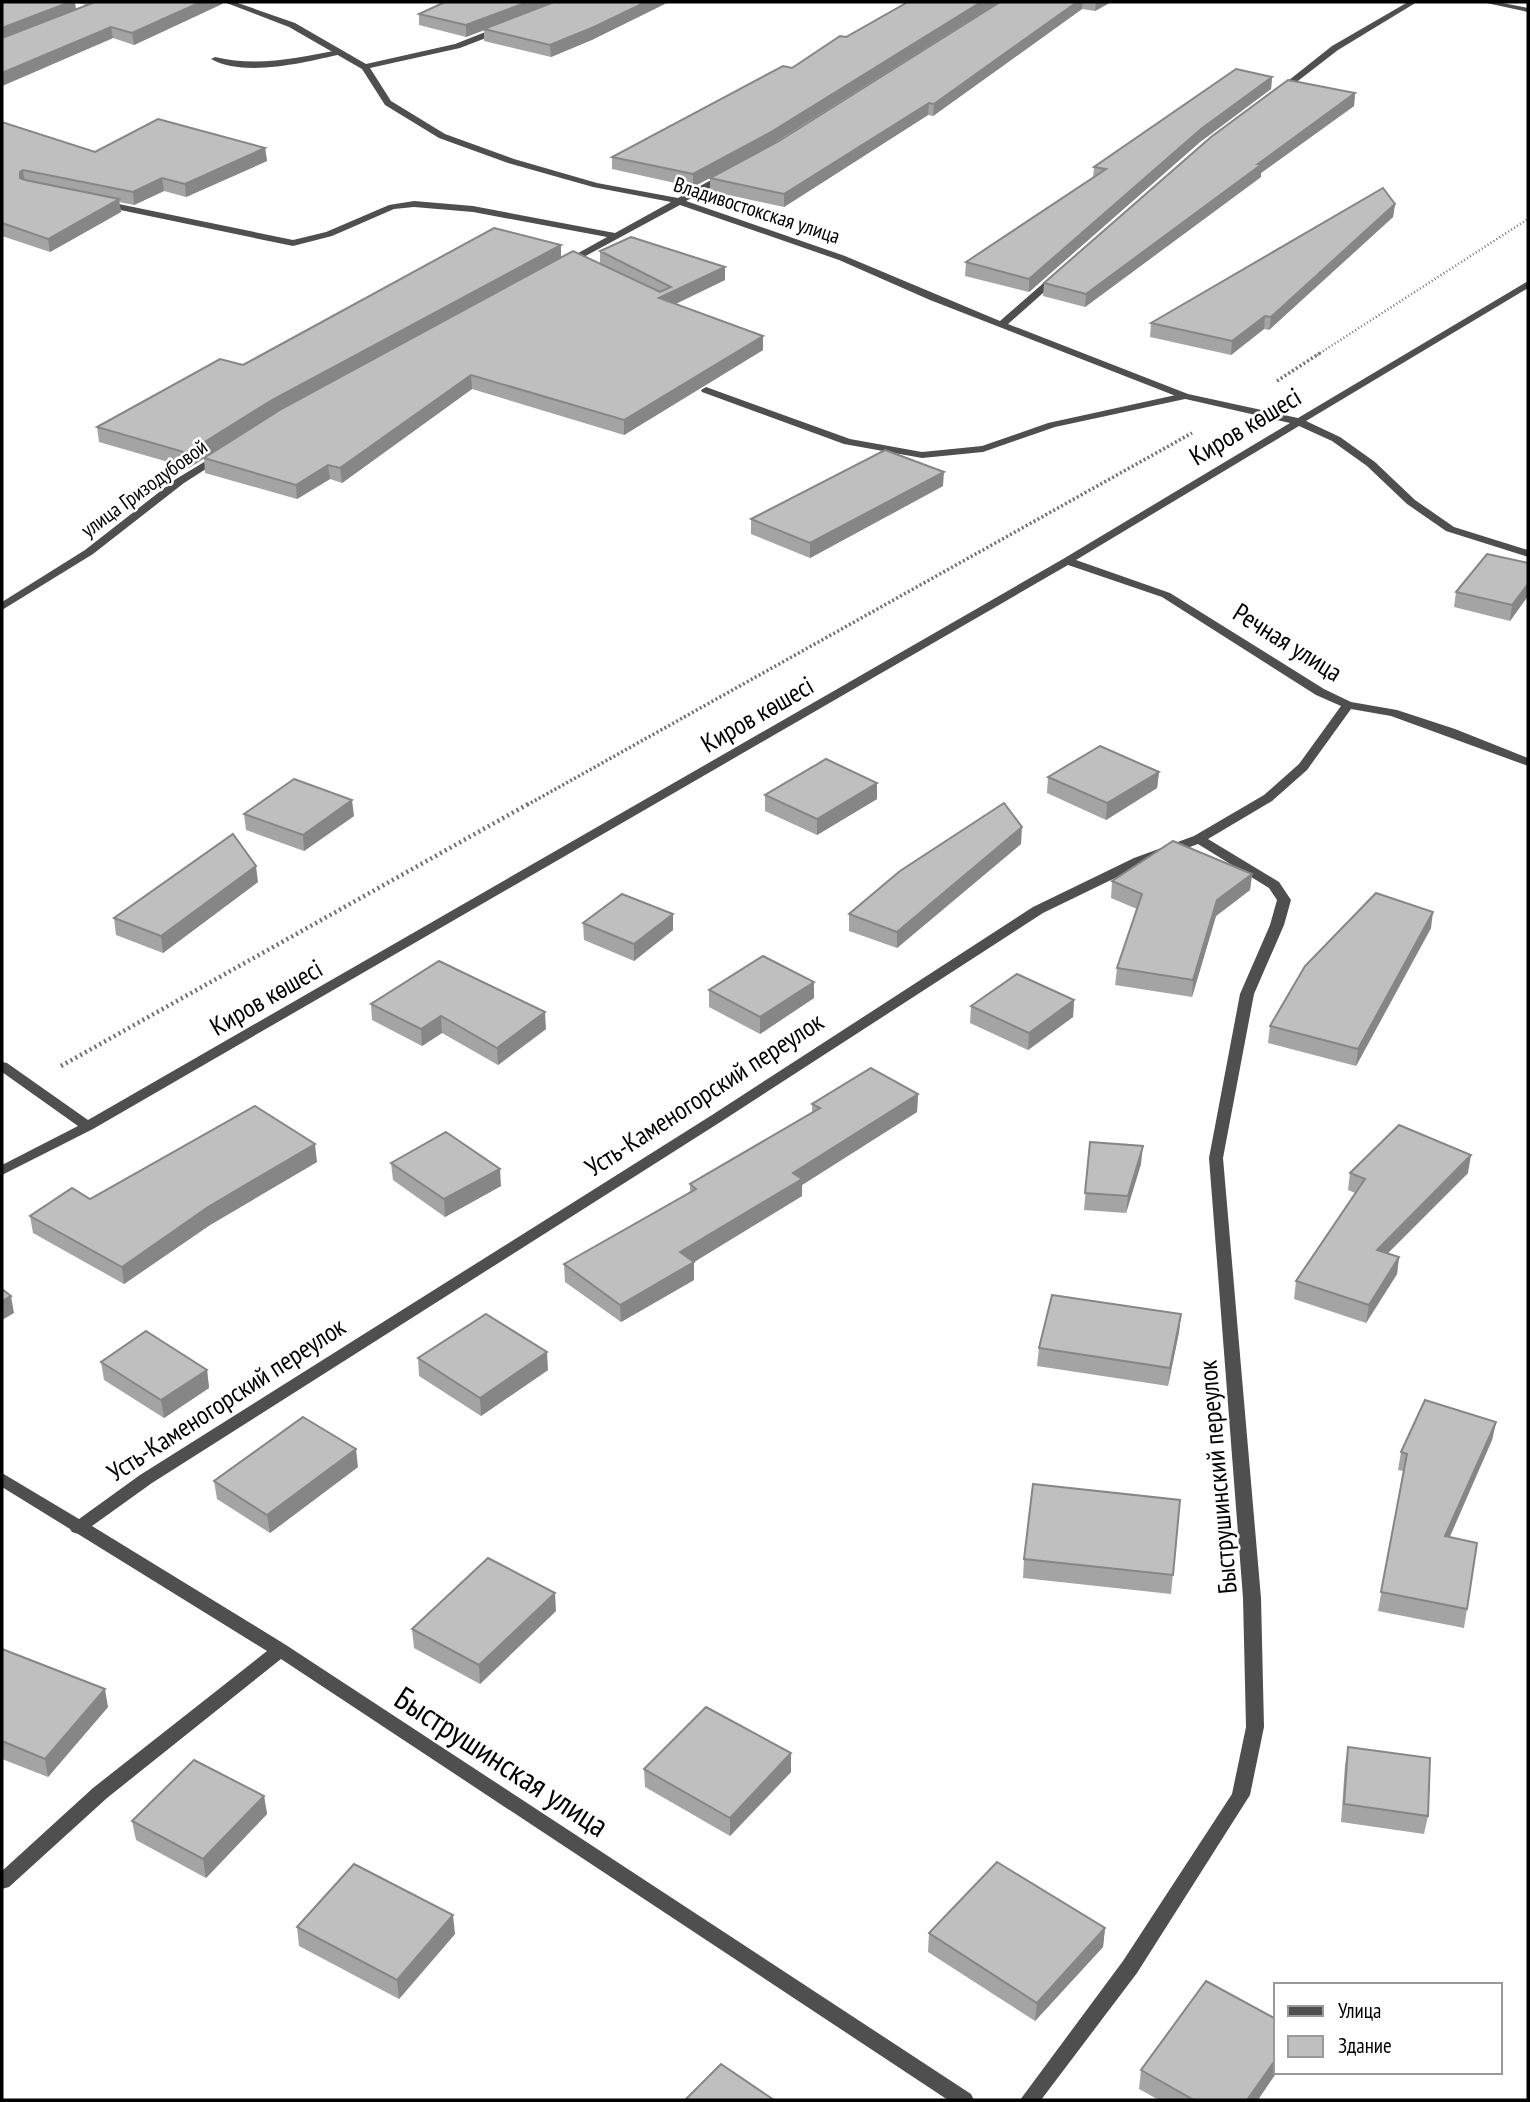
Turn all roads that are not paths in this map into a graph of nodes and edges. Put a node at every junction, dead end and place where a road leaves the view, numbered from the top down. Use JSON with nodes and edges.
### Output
{"nodes":[{"id":1,"x":228,"y":2,"type":"edge"},
{"id":2,"x":1413,"y":2,"type":"edge"},
{"id":3,"x":1486,"y":2,"type":"edge"},
{"id":4,"x":1528,"y":10,"type":"edge"},
{"id":5,"x":508,"y":26,"type":"edge"},
{"id":6,"x":339,"y":52,"type":"junction"},
{"id":7,"x":215,"y":59,"type":"dead end"},
{"id":8,"x":365,"y":67,"type":"junction"},
{"id":9,"x":1270,"y":97,"type":"edge"},
{"id":10,"x":739,"y":169,"type":"edge"},
{"id":11,"x":678,"y":201,"type":"junction"},
{"id":12,"x":93,"y":202,"type":"edge"},
{"id":13,"x":616,"y":236,"type":"junction"},
{"id":14,"x":576,"y":258,"type":"junction"},
{"id":15,"x":589,"y":265,"type":"edge"},
{"id":16,"x":1063,"y":270,"type":"edge"},
{"id":17,"x":552,"y":271,"type":"edge"},
{"id":18,"x":1528,"y":284,"type":"edge"},
{"id":19,"x":1003,"y":323,"type":"junction"},
{"id":20,"x":706,"y":390,"type":"dead end"},
{"id":21,"x":1185,"y":396,"type":"junction"},
{"id":22,"x":1297,"y":421,"type":"junction"},
{"id":23,"x":235,"y":446,"type":"edge"},
{"id":24,"x":1528,"y":554,"type":"edge"},
{"id":25,"x":1068,"y":561,"type":"junction"},
{"id":26,"x":2,"y":607,"type":"edge"},
{"id":27,"x":1348,"y":705,"type":"junction"},
{"id":28,"x":1528,"y":762,"type":"edge"},
{"id":29,"x":1199,"y":839,"type":"junction"},
{"id":30,"x":2,"y":1066,"type":"edge"},
{"id":31,"x":88,"y":1126,"type":"junction"},
{"id":32,"x":2,"y":1171,"type":"edge"},
{"id":33,"x":2,"y":1479,"type":"edge"},
{"id":34,"x":78,"y":1528,"type":"junction"},
{"id":35,"x":280,"y":1650,"type":"junction"},
{"id":36,"x":2,"y":1882,"type":"edge"},
{"id":37,"x":964,"y":2100,"type":"edge"},
{"id":38,"x":1030,"y":2100,"type":"edge"}],
"edges":[{"from":1,"to":6,"type":"street","name":"Владивостокская улица"},
{"from":2,"to":9,"type":"street"},
{"from":3,"to":4,"type":"street"},
{"from":5,"to":8,"type":"street"},
{"from":6,"to":7,"type":"street"},
{"from":6,"to":8,"type":"street","name":"Владивостокская улица"},
{"from":8,"to":11,"type":"street","name":"Владивостокская улица"},
{"from":10,"to":11,"type":"street"},
{"from":11,"to":13,"type":"street"},
{"from":11,"to":19,"type":"street","name":"Владивостокская улица"},
{"from":12,"to":13,"type":"street"},
{"from":13,"to":14,"type":"street"},
{"from":14,"to":15,"type":"street"},
{"from":14,"to":17,"type":"street"},
{"from":16,"to":19,"type":"street"},
{"from":18,"to":22,"type":"street","name":"Киров көшесі"},
{"from":19,"to":21,"type":"street","name":"Владивостокская улица"},
{"from":20,"to":21,"type":"street"},
{"from":21,"to":22,"type":"street","name":"Владивостокская улица"},
{"from":22,"to":24,"type":"street","name":"Владивостокская улица"},
{"from":22,"to":25,"type":"street","name":"Киров көшесі"},
{"from":23,"to":26,"type":"street","name":"улица Гризодубовой"},
{"from":25,"to":27,"type":"street","name":"Речная улица"},
{"from":25,"to":31,"type":"street","name":"Киров көшесі"},
{"from":27,"to":28,"type":"street","name":"Речная улица"},
{"from":27,"to":29,"type":"street","name":"Усть-Каменогорский переулок"},
{"from":29,"to":34,"type":"street","name":"Усть-Каменогорский переулок"},
{"from":29,"to":38,"type":"street","name":"Быструшинский переулок"},
{"from":30,"to":31,"type":"street"},
{"from":31,"to":32,"type":"street","name":"Киров көшесі"},
{"from":33,"to":34,"type":"street","name":"Быструшинская улица"},
{"from":34,"to":35,"type":"street","name":"Быструшинская улица"},
{"from":35,"to":36,"type":"street"},
{"from":35,"to":37,"type":"street","name":"Быструшинская улица"}]}
